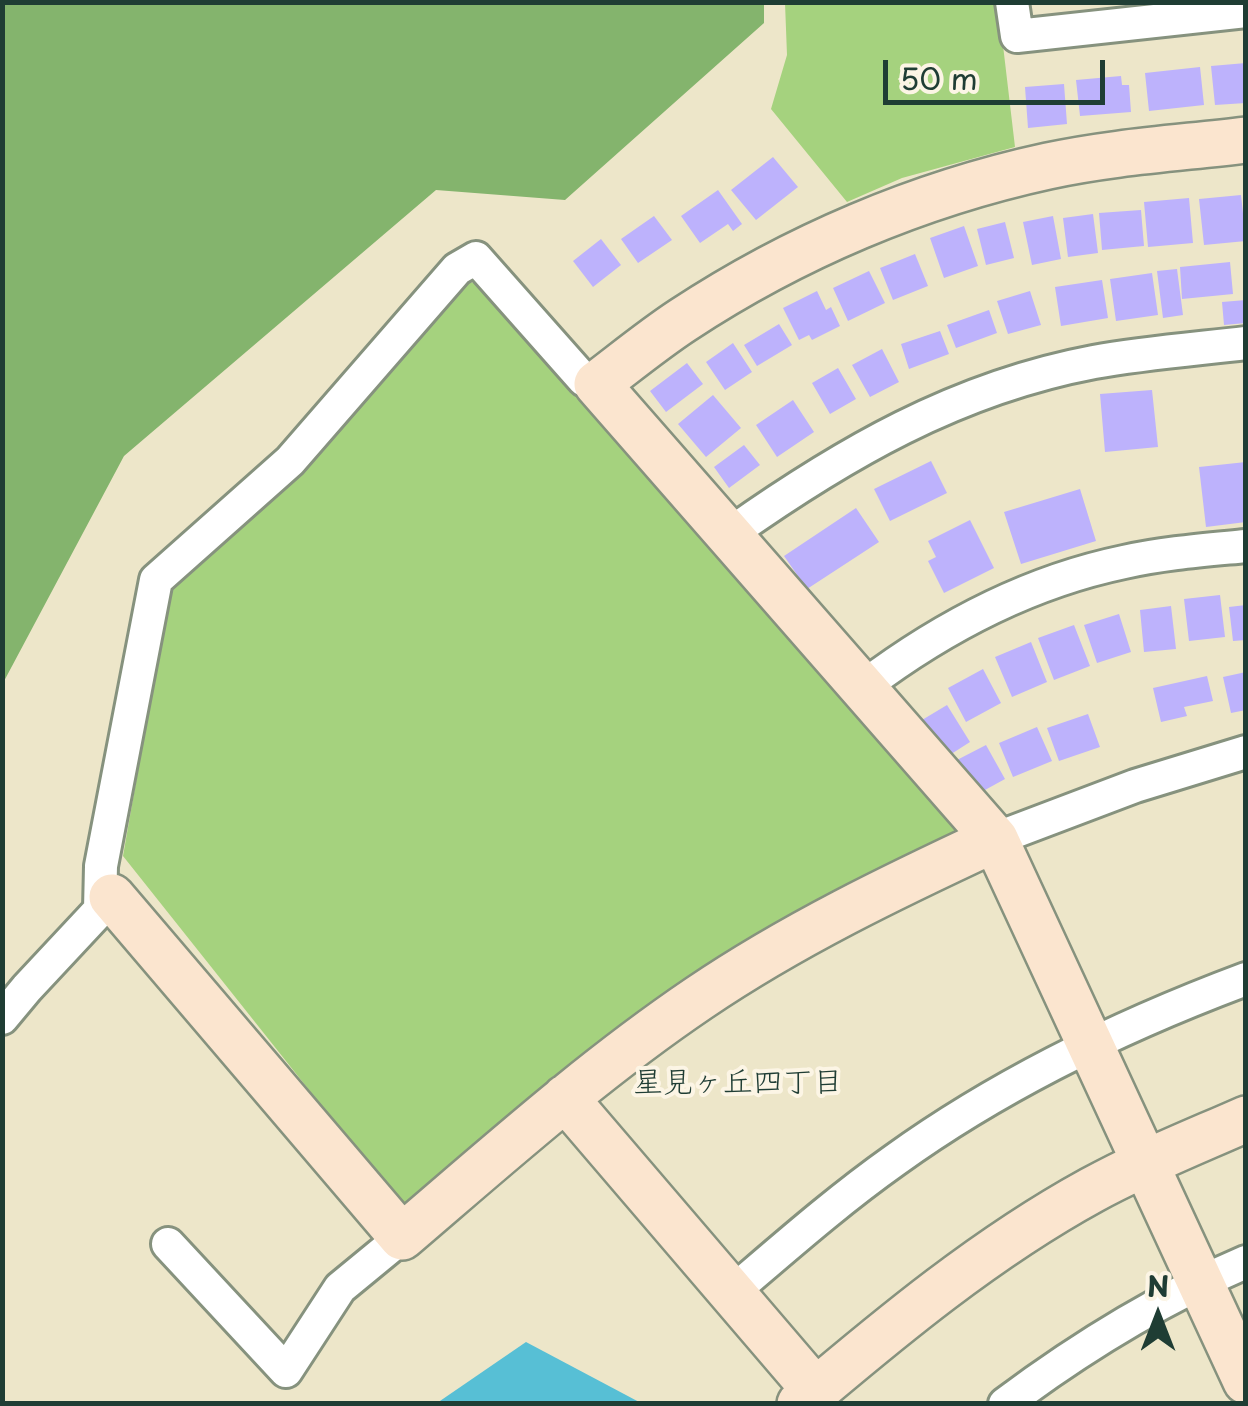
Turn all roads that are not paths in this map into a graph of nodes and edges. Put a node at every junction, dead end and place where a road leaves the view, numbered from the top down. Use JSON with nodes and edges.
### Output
{"nodes":[{"id":1,"x":1012,"y":2,"type":"edge"},
{"id":2,"x":1246,"y":11,"type":"edge"},
{"id":3,"x":1246,"y":140,"type":"edge"},
{"id":4,"x":1246,"y":343,"type":"edge"},
{"id":5,"x":597,"y":384,"type":"junction"},
{"id":6,"x":731,"y":533,"type":"junction"},
{"id":7,"x":1246,"y":546,"type":"edge"},
{"id":8,"x":863,"y":686,"type":"junction"},
{"id":9,"x":1246,"y":752,"type":"edge"},
{"id":10,"x":995,"y":839,"type":"junction"},
{"id":11,"x":106,"y":903,"type":"junction"},
{"id":12,"x":1246,"y":979,"type":"edge"},
{"id":13,"x":2,"y":1018,"type":"edge"},
{"id":14,"x":1090,"y":1044,"type":"junction"},
{"id":15,"x":565,"y":1098,"type":"junction"},
{"id":16,"x":1246,"y":1119,"type":"edge"},
{"id":17,"x":1145,"y":1163,"type":"junction"},
{"id":18,"x":402,"y":1236,"type":"junction"},
{"id":19,"x":168,"y":1244,"type":"dead end"},
{"id":20,"x":1246,"y":1262,"type":"edge"},
{"id":21,"x":1199,"y":1282,"type":"junction"},
{"id":22,"x":730,"y":1294,"type":"junction"},
{"id":23,"x":1246,"y":1381,"type":"edge"},
{"id":24,"x":808,"y":1397,"type":"edge"},
{"id":25,"x":1004,"y":1404,"type":"edge"}],
"edges":[{"from":1,"to":2,"type":"street"},
{"from":3,"to":5,"type":"street"},
{"from":4,"to":6,"type":"street"},
{"from":5,"to":6,"type":"street"},
{"from":5,"to":11,"type":"street"},
{"from":6,"to":8,"type":"street"},
{"from":7,"to":8,"type":"street"},
{"from":8,"to":10,"type":"street"},
{"from":9,"to":10,"type":"street"},
{"from":10,"to":14,"type":"street"},
{"from":10,"to":15,"type":"street"},
{"from":11,"to":13,"type":"street"},
{"from":11,"to":18,"type":"street"},
{"from":12,"to":14,"type":"street"},
{"from":14,"to":17,"type":"street"},
{"from":14,"to":22,"type":"street"},
{"from":15,"to":18,"type":"street"},
{"from":15,"to":22,"type":"street"},
{"from":16,"to":17,"type":"street"},
{"from":17,"to":21,"type":"street"},
{"from":17,"to":24,"type":"street"},
{"from":18,"to":19,"type":"street"},
{"from":20,"to":21,"type":"street"},
{"from":21,"to":23,"type":"street"},
{"from":21,"to":25,"type":"street"},
{"from":22,"to":24,"type":"street"}]}
